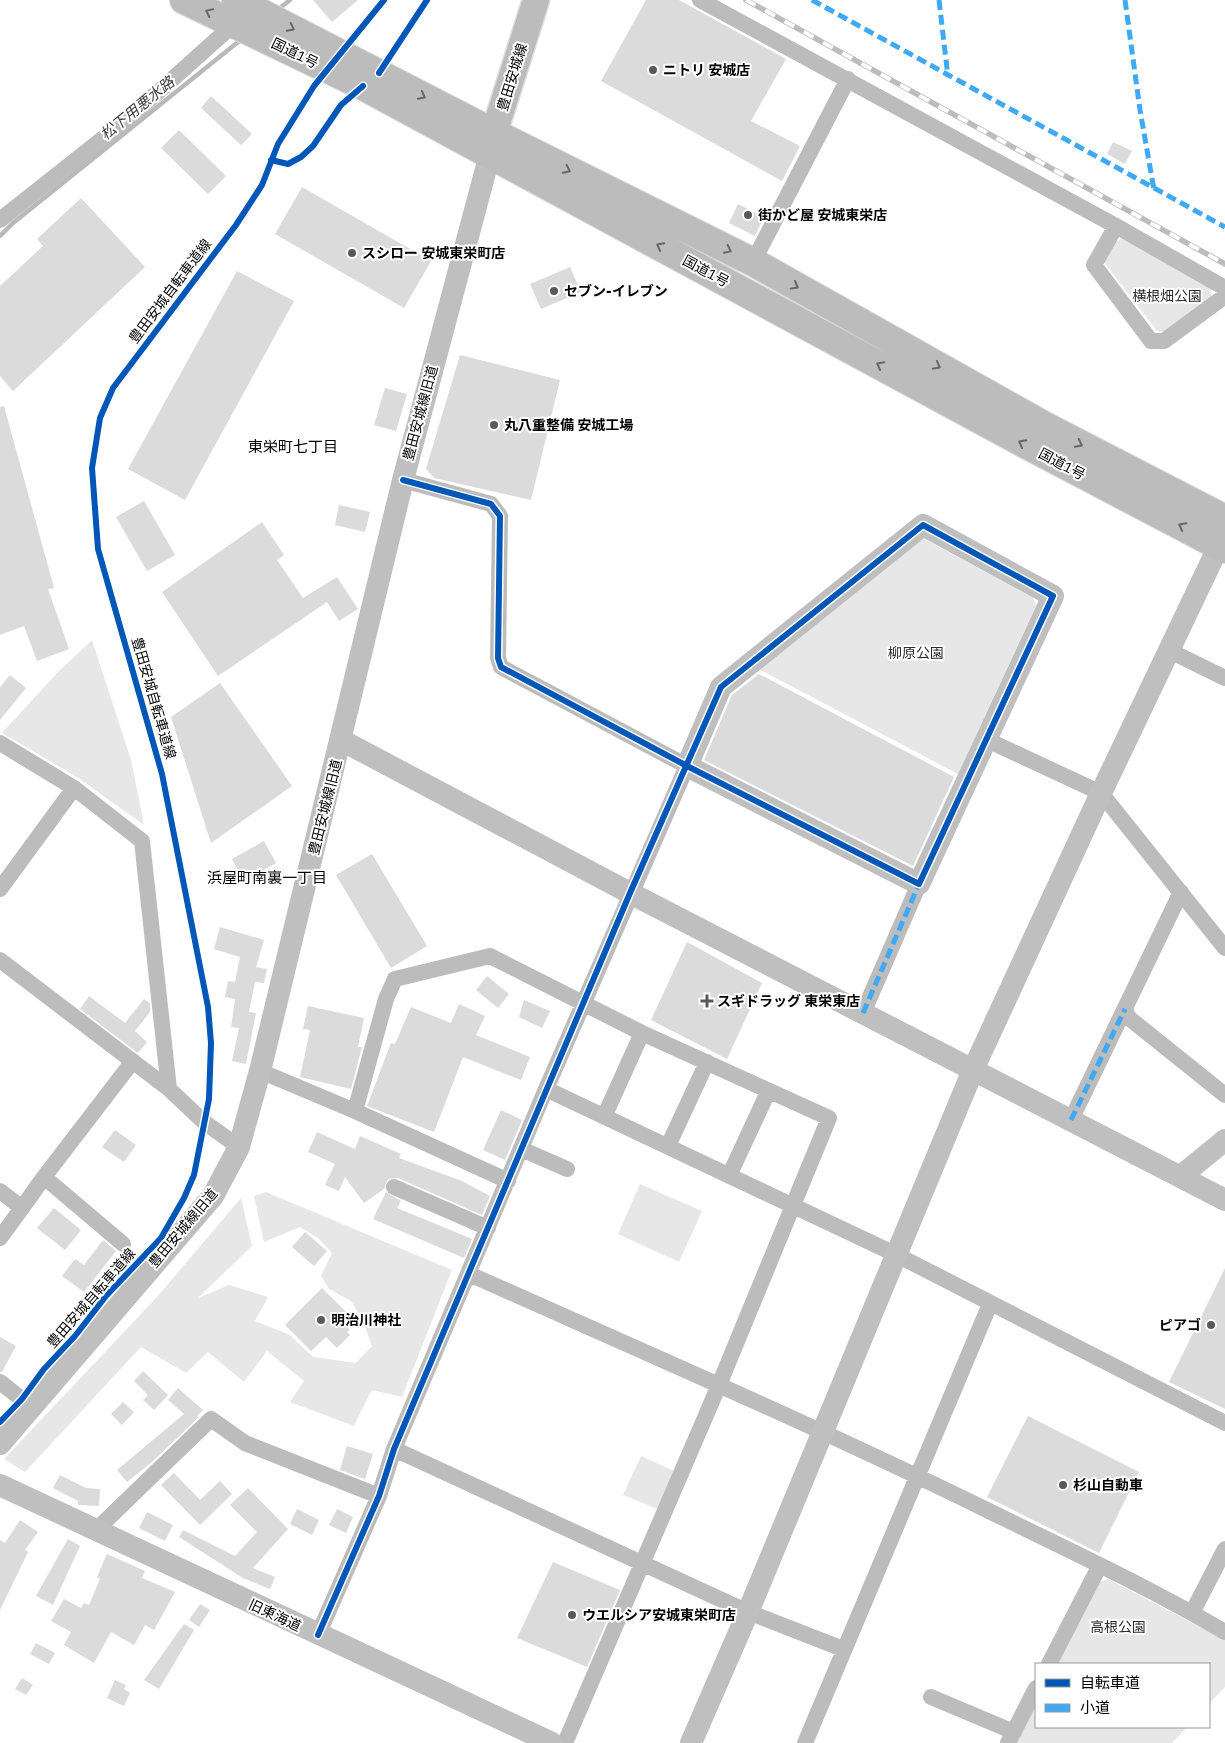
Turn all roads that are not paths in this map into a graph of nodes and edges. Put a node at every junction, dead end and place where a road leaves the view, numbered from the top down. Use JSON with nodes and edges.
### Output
{"nodes":[{"id":1,"x":184,"y":0,"type":"edge"},
{"id":2,"x":536,"y":0,"type":"edge"},
{"id":3,"x":700,"y":0,"type":"edge"},
{"id":4,"x":239,"y":10,"type":"edge"},
{"id":5,"x":848,"y":79,"type":"junction"},
{"id":6,"x":492,"y":144,"type":"junction"},
{"id":7,"x":0,"y":220,"type":"edge"},
{"id":8,"x":1116,"y":226,"type":"junction"},
{"id":9,"x":753,"y":262,"type":"junction"},
{"id":10,"x":1225,"y":288,"type":"edge"},
{"id":11,"x":1225,"y":296,"type":"edge"},
{"id":12,"x":402,"y":480,"type":"junction"},
{"id":13,"x":1225,"y":519,"type":"edge"},
{"id":14,"x":1223,"y":543,"type":"edge"},
{"id":15,"x":1168,"y":650,"type":"junction"},
{"id":16,"x":1225,"y":678,"type":"edge"},
{"id":17,"x":985,"y":738,"type":"junction"},
{"id":18,"x":341,"y":740,"type":"junction"},
{"id":19,"x":0,"y":743,"type":"edge"},
{"id":20,"x":687,"y":766,"type":"junction"},
{"id":21,"x":74,"y":788,"type":"junction"},
{"id":22,"x":1101,"y":793,"type":"junction"},
{"id":23,"x":920,"y":884,"type":"junction"},
{"id":24,"x":0,"y":889,"type":"edge"},
{"id":25,"x":1181,"y":892,"type":"junction"},
{"id":26,"x":630,"y":893,"type":"junction"},
{"id":27,"x":1225,"y":948,"type":"edge"},
{"id":28,"x":0,"y":960,"type":"edge"},
{"id":29,"x":584,"y":1003,"type":"junction"},
{"id":30,"x":1125,"y":1009,"type":"junction"},
{"id":31,"x":864,"y":1012,"type":"junction"},
{"id":32,"x":642,"y":1033,"type":"junction"},
{"id":33,"x":133,"y":1061,"type":"junction"},
{"id":34,"x":707,"y":1062,"type":"junction"},
{"id":35,"x":972,"y":1070,"type":"junction"},
{"id":36,"x":260,"y":1071,"type":"junction"},
{"id":37,"x":169,"y":1089,"type":"junction"},
{"id":38,"x":546,"y":1089,"type":"junction"},
{"id":39,"x":768,"y":1092,"type":"junction"},
{"id":40,"x":1225,"y":1095,"type":"edge"},
{"id":41,"x":355,"y":1111,"type":"junction"},
{"id":42,"x":604,"y":1117,"type":"junction"},
{"id":43,"x":1071,"y":1120,"type":"junction"},
{"id":44,"x":1225,"y":1140,"type":"edge"},
{"id":45,"x":668,"y":1146,"type":"junction"},
{"id":46,"x":239,"y":1147,"type":"junction"},
{"id":47,"x":521,"y":1149,"type":"junction"},
{"id":48,"x":567,"y":1168,"type":"dead end"},
{"id":49,"x":44,"y":1176,"type":"junction"},
{"id":50,"x":729,"y":1176,"type":"junction"},
{"id":51,"x":1181,"y":1176,"type":"junction"},
{"id":52,"x":508,"y":1181,"type":"junction"},
{"id":53,"x":394,"y":1187,"type":"dead end"},
{"id":54,"x":0,"y":1191,"type":"edge"},
{"id":55,"x":1225,"y":1200,"type":"edge"},
{"id":56,"x":794,"y":1206,"type":"junction"},
{"id":57,"x":22,"y":1208,"type":"junction"},
{"id":58,"x":488,"y":1228,"type":"junction"},
{"id":59,"x":0,"y":1238,"type":"edge"},
{"id":60,"x":123,"y":1244,"type":"dead end"},
{"id":61,"x":895,"y":1254,"type":"junction"},
{"id":62,"x":469,"y":1274,"type":"junction"},
{"id":63,"x":990,"y":1304,"type":"junction"},
{"id":64,"x":0,"y":1382,"type":"edge"},
{"id":65,"x":719,"y":1385,"type":"junction"},
{"id":66,"x":32,"y":1407,"type":"junction"},
{"id":67,"x":1225,"y":1423,"type":"edge"},
{"id":68,"x":822,"y":1431,"type":"junction"},
{"id":69,"x":0,"y":1444,"type":"edge"},
{"id":70,"x":394,"y":1449,"type":"junction"},
{"id":71,"x":917,"y":1476,"type":"junction"},
{"id":72,"x":0,"y":1485,"type":"edge"},
{"id":73,"x":379,"y":1496,"type":"junction"},
{"id":74,"x":95,"y":1531,"type":"junction"},
{"id":75,"x":1225,"y":1549,"type":"edge"},
{"id":76,"x":643,"y":1564,"type":"junction"},
{"id":77,"x":1100,"y":1565,"type":"junction"},
{"id":78,"x":748,"y":1612,"type":"junction"},
{"id":79,"x":1192,"y":1613,"type":"junction"},
{"id":80,"x":1225,"y":1632,"type":"edge"},
{"id":81,"x":318,"y":1635,"type":"junction"},
{"id":82,"x":843,"y":1649,"type":"junction"},
{"id":83,"x":1050,"y":1663,"type":"edge"},
{"id":84,"x":1035,"y":1690,"type":"edge"},
{"id":85,"x":931,"y":1698,"type":"dead end"},
{"id":86,"x":1011,"y":1737,"type":"edge"},
{"id":87,"x":552,"y":1743,"type":"edge"},
{"id":88,"x":565,"y":1743,"type":"edge"},
{"id":89,"x":691,"y":1743,"type":"edge"},
{"id":90,"x":804,"y":1743,"type":"edge"}],
"edges":[{"from":4,"to":1,"type":"highway","name":"国道1号","one_way":true},
{"from":2,"to":6,"type":"main road","name":"豊田安城線"},
{"from":3,"to":5,"type":"street"},
{"from":4,"to":6,"type":"highway","name":"国道1号"},
{"from":4,"to":7,"type":"street"},
{"from":5,"to":8,"type":"street"},
{"from":5,"to":9,"type":"street"},
{"from":6,"to":9,"type":"highway","name":"国道1号","one_way":true},
{"from":6,"to":12,"type":"street","name":"豊田安城線旧道"},
{"from":14,"to":6,"type":"highway","name":"国道1号","one_way":true},
{"from":8,"to":10,"type":"street"},
{"from":8,"to":11,"type":"street"},
{"from":9,"to":13,"type":"highway","name":"国道1号","one_way":true},
{"from":12,"to":18,"type":"street","name":"豊田安城線旧道"},
{"from":12,"to":20,"type":"street"},
{"from":14,"to":15,"type":"street"},
{"from":15,"to":16,"type":"street"},
{"from":15,"to":22,"type":"street"},
{"from":17,"to":20,"type":"street"},
{"from":17,"to":22,"type":"street"},
{"from":17,"to":23,"type":"street"},
{"from":18,"to":26,"type":"street"},
{"from":18,"to":36,"type":"street","name":"豊田安城線旧道"},
{"from":19,"to":21,"type":"street"},
{"from":20,"to":23,"type":"street"},
{"from":20,"to":26,"type":"street"},
{"from":21,"to":24,"type":"street"},
{"from":21,"to":37,"type":"street"},
{"from":22,"to":25,"type":"street"},
{"from":22,"to":35,"type":"street"},
{"from":23,"to":31,"type":"street"},
{"from":25,"to":27,"type":"street"},
{"from":25,"to":30,"type":"street"},
{"from":26,"to":29,"type":"street"},
{"from":26,"to":31,"type":"street"},
{"from":28,"to":33,"type":"street"},
{"from":29,"to":32,"type":"street"},
{"from":29,"to":38,"type":"street"},
{"from":29,"to":41,"type":"street"},
{"from":30,"to":40,"type":"street"},
{"from":30,"to":43,"type":"street"},
{"from":31,"to":35,"type":"street"},
{"from":32,"to":34,"type":"street"},
{"from":32,"to":42,"type":"street"},
{"from":33,"to":37,"type":"street"},
{"from":33,"to":49,"type":"street"},
{"from":34,"to":39,"type":"street"},
{"from":34,"to":45,"type":"street"},
{"from":35,"to":43,"type":"street"},
{"from":35,"to":61,"type":"street"},
{"from":36,"to":41,"type":"street"},
{"from":36,"to":46,"type":"street","name":"豊田安城線旧道"},
{"from":37,"to":46,"type":"street"},
{"from":38,"to":42,"type":"street"},
{"from":38,"to":47,"type":"street"},
{"from":39,"to":50,"type":"street"},
{"from":39,"to":56,"type":"street"},
{"from":41,"to":52,"type":"street"},
{"from":42,"to":45,"type":"street"},
{"from":43,"to":51,"type":"street"},
{"from":44,"to":51,"type":"street"},
{"from":45,"to":50,"type":"street"},
{"from":46,"to":66,"type":"street","name":"豊田安城線旧道"},
{"from":47,"to":48,"type":"street"},
{"from":47,"to":52,"type":"street"},
{"from":49,"to":57,"type":"street"},
{"from":49,"to":60,"type":"street"},
{"from":50,"to":56,"type":"street"},
{"from":51,"to":55,"type":"street"},
{"from":52,"to":58,"type":"street"},
{"from":53,"to":58,"type":"street"},
{"from":54,"to":57,"type":"street"},
{"from":56,"to":61,"type":"street"},
{"from":56,"to":65,"type":"street"},
{"from":57,"to":59,"type":"street"},
{"from":58,"to":62,"type":"street"},
{"from":61,"to":63,"type":"street"},
{"from":61,"to":68,"type":"street"},
{"from":62,"to":65,"type":"street"},
{"from":62,"to":70,"type":"street"},
{"from":63,"to":67,"type":"street"},
{"from":63,"to":71,"type":"street"},
{"from":64,"to":66,"type":"street"},
{"from":65,"to":68,"type":"street"},
{"from":65,"to":76,"type":"street"},
{"from":66,"to":69,"type":"street","name":"豊田安城線旧道"},
{"from":68,"to":71,"type":"street"},
{"from":68,"to":78,"type":"street"},
{"from":70,"to":73,"type":"street"},
{"from":70,"to":76,"type":"street"},
{"from":71,"to":77,"type":"street"},
{"from":71,"to":82,"type":"street"},
{"from":72,"to":74,"type":"street","name":"旧東海道"},
{"from":73,"to":74,"type":"street"},
{"from":73,"to":81,"type":"street"},
{"from":74,"to":81,"type":"street","name":"旧東海道"},
{"from":75,"to":79,"type":"street"},
{"from":76,"to":78,"type":"street"},
{"from":76,"to":88,"type":"street"},
{"from":77,"to":79,"type":"street"},
{"from":77,"to":83,"type":"street"},
{"from":78,"to":82,"type":"street"},
{"from":78,"to":89,"type":"street"},
{"from":79,"to":80,"type":"street"},
{"from":81,"to":87,"type":"street","name":"旧東海道"},
{"from":82,"to":90,"type":"street"},
{"from":84,"to":86,"type":"street"},
{"from":85,"to":86,"type":"street"}]}
